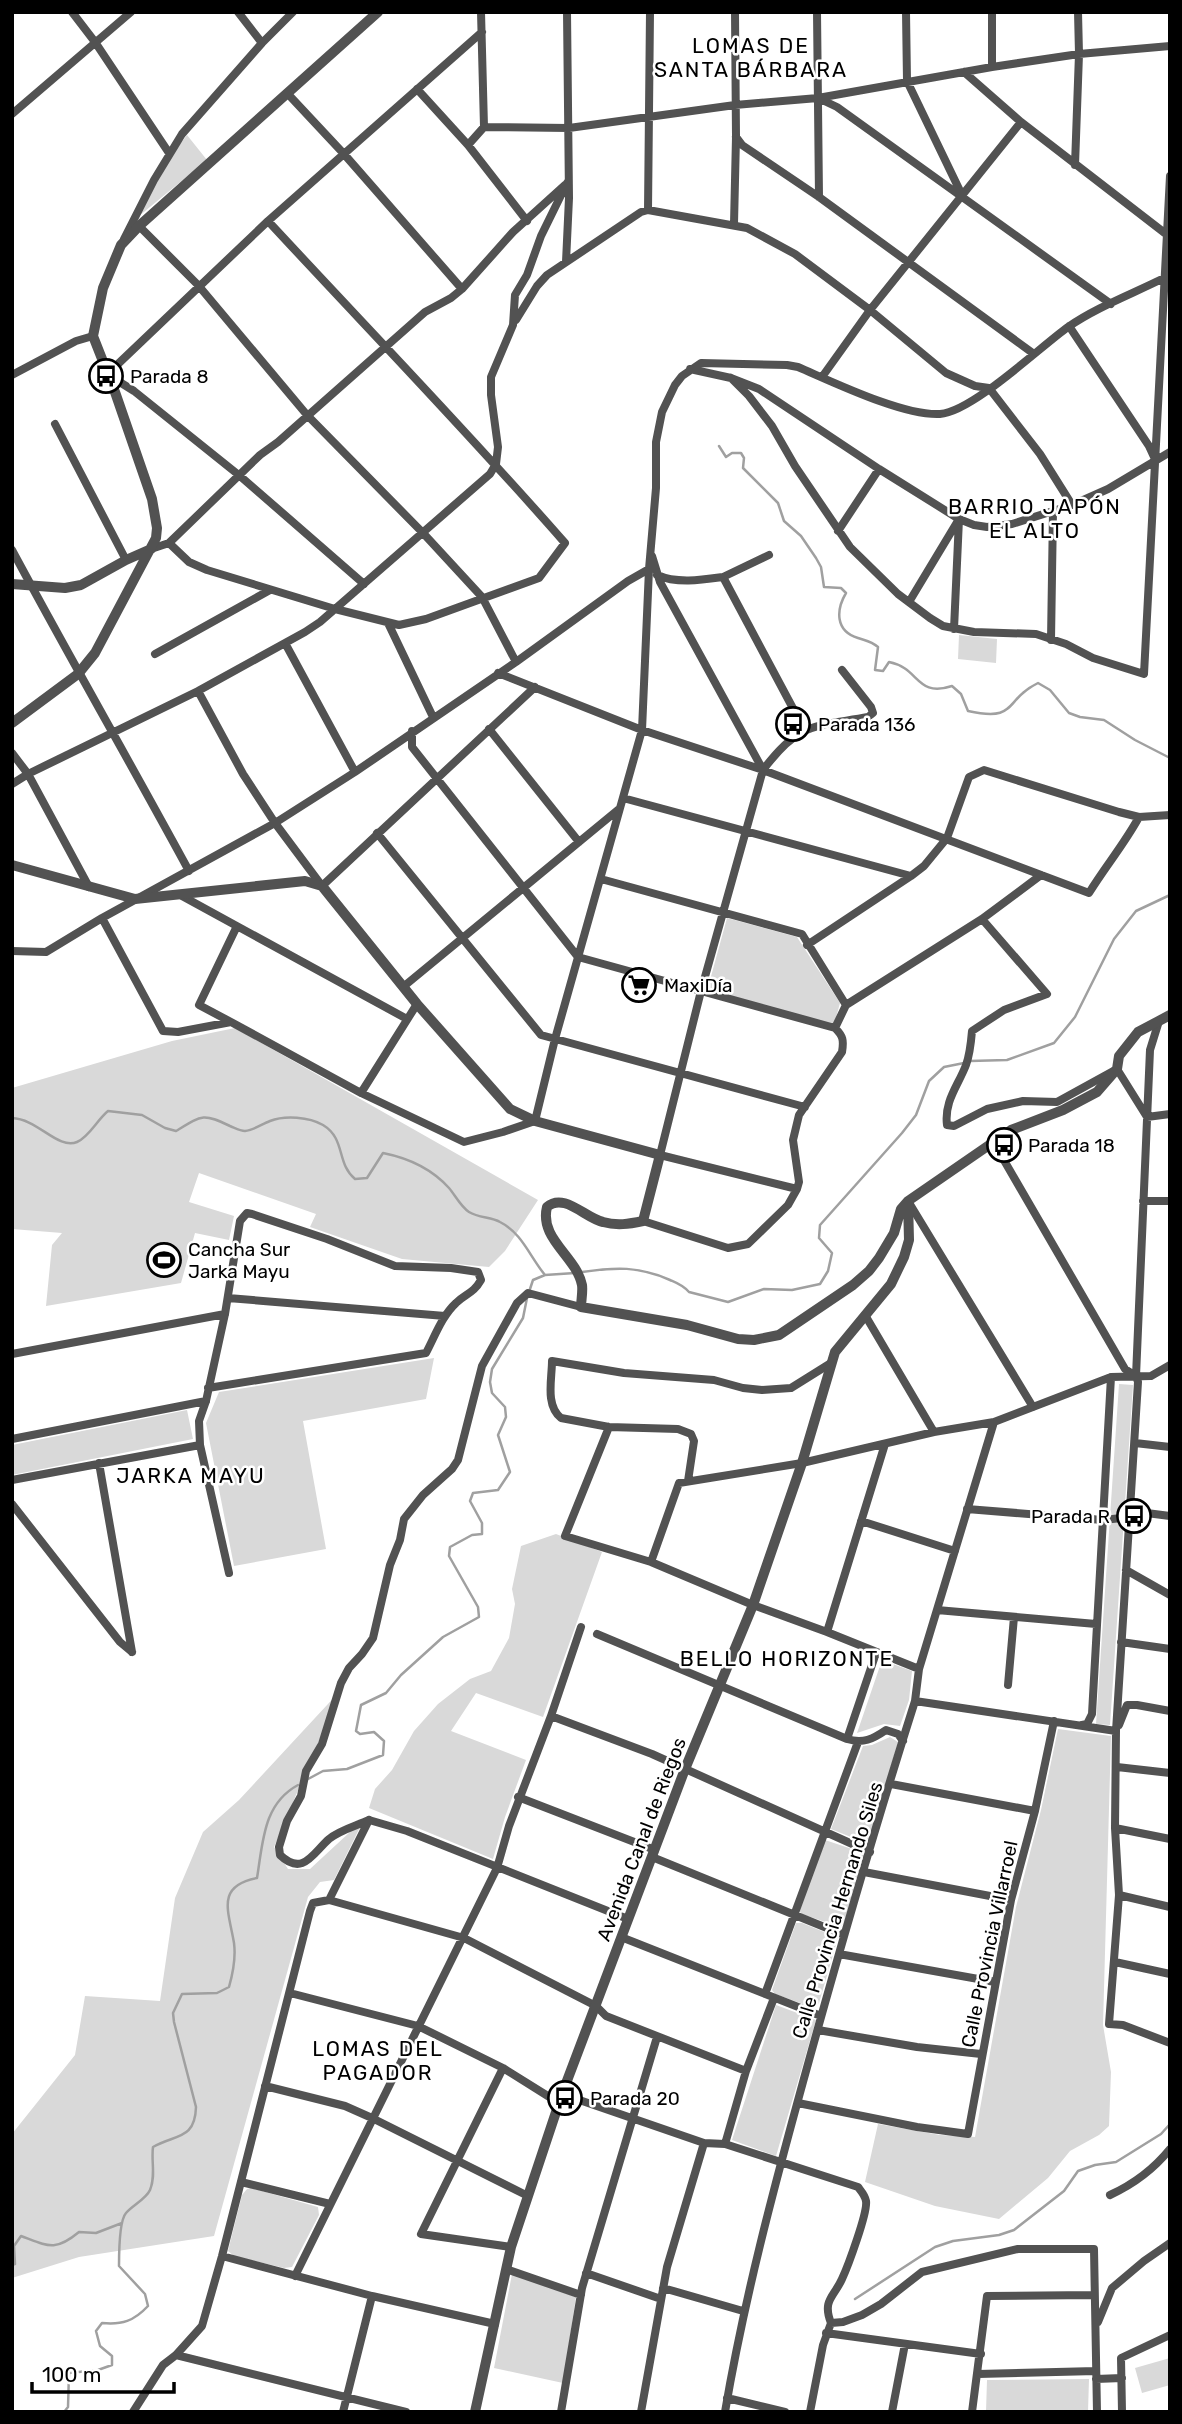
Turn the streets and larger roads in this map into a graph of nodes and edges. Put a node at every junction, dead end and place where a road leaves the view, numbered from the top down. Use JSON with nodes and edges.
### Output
{"nodes":[{"id":1,"x":72,"y":12,"type":"edge"},
{"id":2,"x":131,"y":12,"type":"edge"},
{"id":3,"x":238,"y":12,"type":"edge"},
{"id":4,"x":293,"y":12,"type":"edge"},
{"id":5,"x":378,"y":12,"type":"edge"},
{"id":6,"x":481,"y":12,"type":"edge"},
{"id":7,"x":567,"y":12,"type":"edge"},
{"id":8,"x":650,"y":12,"type":"edge"},
{"id":9,"x":735,"y":12,"type":"edge"},
{"id":10,"x":817,"y":12,"type":"edge"},
{"id":11,"x":906,"y":12,"type":"edge"},
{"id":12,"x":992,"y":12,"type":"edge"},
{"id":13,"x":1078,"y":12,"type":"edge"},
{"id":14,"x":482,"y":32,"type":"junction"},
{"id":15,"x":95,"y":42,"type":"junction"},
{"id":16,"x":262,"y":44,"type":"junction"},
{"id":17,"x":1170,"y":46,"type":"edge"},
{"id":18,"x":1079,"y":54,"type":"junction"},
{"id":19,"x":992,"y":67,"type":"junction"},
{"id":20,"x":964,"y":72,"type":"junction"},
{"id":21,"x":907,"y":81,"type":"junction"},
{"id":22,"x":417,"y":89,"type":"junction"},
{"id":23,"x":287,"y":93,"type":"junction"},
{"id":24,"x":818,"y":98,"type":"junction"},
{"id":25,"x":735,"y":105,"type":"junction"},
{"id":26,"x":12,"y":114,"type":"edge"},
{"id":27,"x":649,"y":117,"type":"junction"},
{"id":28,"x":1021,"y":122,"type":"junction"},
{"id":29,"x":484,"y":127,"type":"junction"},
{"id":30,"x":569,"y":128,"type":"junction"},
{"id":31,"x":736,"y":137,"type":"junction"},
{"id":32,"x":468,"y":145,"type":"junction"},
{"id":33,"x":169,"y":153,"type":"junction"},
{"id":34,"x":344,"y":154,"type":"junction"},
{"id":35,"x":1075,"y":165,"type":"junction"},
{"id":36,"x":1170,"y":176,"type":"edge"},
{"id":37,"x":567,"y":183,"type":"junction"},
{"id":38,"x":962,"y":195,"type":"junction"},
{"id":39,"x":819,"y":197,"type":"junction"},
{"id":40,"x":1169,"y":206,"type":"edge"},
{"id":41,"x":648,"y":211,"type":"junction"},
{"id":42,"x":268,"y":221,"type":"junction"},
{"id":43,"x":527,"y":221,"type":"junction"},
{"id":44,"x":734,"y":224,"type":"junction"},
{"id":45,"x":139,"y":226,"type":"junction"},
{"id":46,"x":1166,"y":234,"type":"junction"},
{"id":47,"x":121,"y":245,"type":"junction"},
{"id":48,"x":566,"y":262,"type":"junction"},
{"id":49,"x":908,"y":263,"type":"junction"},
{"id":50,"x":1164,"y":278,"type":"junction"},
{"id":51,"x":198,"y":285,"type":"junction"},
{"id":52,"x":462,"y":289,"type":"junction"},
{"id":53,"x":514,"y":300,"type":"junction"},
{"id":54,"x":1111,"y":304,"type":"junction"},
{"id":55,"x":525,"y":305,"type":"junction"},
{"id":56,"x":870,"y":310,"type":"junction"},
{"id":57,"x":513,"y":326,"type":"junction"},
{"id":58,"x":1069,"y":326,"type":"junction"},
{"id":59,"x":93,"y":336,"type":"junction"},
{"id":60,"x":385,"y":348,"type":"junction"},
{"id":61,"x":1034,"y":355,"type":"junction"},
{"id":62,"x":690,"y":369,"type":"junction"},
{"id":63,"x":12,"y":375,"type":"edge"},
{"id":64,"x":110,"y":376,"type":"junction"},
{"id":65,"x":822,"y":377,"type":"junction"},
{"id":66,"x":731,"y":378,"type":"junction"},
{"id":67,"x":989,"y":388,"type":"junction"},
{"id":68,"x":307,"y":415,"type":"junction"},
{"id":69,"x":55,"y":424,"type":"dead end"},
{"id":70,"x":1170,"y":452,"type":"edge"},
{"id":71,"x":1156,"y":460,"type":"junction"},
{"id":72,"x":496,"y":464,"type":"junction"},
{"id":73,"x":879,"y":469,"type":"junction"},
{"id":74,"x":240,"y":476,"type":"junction"},
{"id":75,"x":1072,"y":505,"type":"junction"},
{"id":76,"x":1053,"y":511,"type":"junction"},
{"id":77,"x":959,"y":519,"type":"junction"},
{"id":78,"x":838,"y":531,"type":"junction"},
{"id":79,"x":422,"y":533,"type":"junction"},
{"id":80,"x":169,"y":543,"type":"junction"},
{"id":81,"x":151,"y":549,"type":"junction"},
{"id":82,"x":12,"y":550,"type":"edge"},
{"id":83,"x":769,"y":555,"type":"dead end"},
{"id":84,"x":126,"y":560,"type":"junction"},
{"id":85,"x":653,"y":572,"type":"junction"},
{"id":86,"x":723,"y":577,"type":"junction"},
{"id":87,"x":12,"y":584,"type":"edge"},
{"id":88,"x":364,"y":584,"type":"junction"},
{"id":89,"x":32,"y":586,"type":"junction"},
{"id":90,"x":270,"y":590,"type":"junction"},
{"id":91,"x":482,"y":597,"type":"junction"},
{"id":92,"x":909,"y":602,"type":"junction"},
{"id":93,"x":335,"y":609,"type":"junction"},
{"id":94,"x":388,"y":623,"type":"junction"},
{"id":95,"x":954,"y":629,"type":"junction"},
{"id":96,"x":1051,"y":640,"type":"junction"},
{"id":97,"x":285,"y":643,"type":"junction"},
{"id":98,"x":155,"y":654,"type":"dead end"},
{"id":99,"x":516,"y":662,"type":"junction"},
{"id":100,"x":842,"y":670,"type":"dead end"},
{"id":101,"x":498,"y":673,"type":"junction"},
{"id":102,"x":78,"y":674,"type":"junction"},
{"id":103,"x":536,"y":687,"type":"junction"},
{"id":104,"x":198,"y":691,"type":"junction"},
{"id":105,"x":433,"y":717,"type":"junction"},
{"id":106,"x":12,"y":723,"type":"edge"},
{"id":107,"x":489,"y":729,"type":"junction"},
{"id":108,"x":804,"y":729,"type":"junction"},
{"id":109,"x":642,"y":730,"type":"junction"},
{"id":110,"x":412,"y":731,"type":"junction"},
{"id":111,"x":114,"y":733,"type":"junction"},
{"id":112,"x":12,"y":753,"type":"edge"},
{"id":113,"x":763,"y":770,"type":"junction"},
{"id":114,"x":355,"y":772,"type":"junction"},
{"id":115,"x":28,"y":774,"type":"junction"},
{"id":116,"x":437,"y":780,"type":"junction"},
{"id":117,"x":12,"y":784,"type":"edge"},
{"id":118,"x":623,"y":797,"type":"junction"},
{"id":119,"x":620,"y":809,"type":"junction"},
{"id":120,"x":1170,"y":815,"type":"edge"},
{"id":121,"x":1139,"y":817,"type":"junction"},
{"id":122,"x":275,"y":822,"type":"junction"},
{"id":123,"x":747,"y":832,"type":"junction"},
{"id":124,"x":377,"y":833,"type":"junction"},
{"id":125,"x":947,"y":838,"type":"junction"},
{"id":126,"x":579,"y":842,"type":"junction"},
{"id":127,"x":12,"y":865,"type":"edge"},
{"id":128,"x":189,"y":871,"type":"junction"},
{"id":129,"x":1041,"y":875,"type":"junction"},
{"id":130,"x":911,"y":877,"type":"junction"},
{"id":131,"x":601,"y":878,"type":"junction"},
{"id":132,"x":322,"y":886,"type":"junction"},
{"id":133,"x":89,"y":888,"type":"junction"},
{"id":134,"x":522,"y":888,"type":"junction"},
{"id":135,"x":182,"y":896,"type":"junction"},
{"id":136,"x":135,"y":899,"type":"junction"},
{"id":137,"x":723,"y":912,"type":"junction"},
{"id":138,"x":102,"y":918,"type":"junction"},
{"id":139,"x":982,"y":919,"type":"junction"},
{"id":140,"x":237,"y":926,"type":"junction"},
{"id":141,"x":461,"y":938,"type":"junction"},
{"id":142,"x":807,"y":945,"type":"junction"},
{"id":143,"x":12,"y":951,"type":"edge"},
{"id":144,"x":578,"y":957,"type":"junction"},
{"id":145,"x":402,"y":987,"type":"junction"},
{"id":146,"x":701,"y":992,"type":"junction"},
{"id":147,"x":417,"y":1004,"type":"junction"},
{"id":148,"x":846,"y":1005,"type":"junction"},
{"id":149,"x":1170,"y":1015,"type":"edge"},
{"id":150,"x":407,"y":1019,"type":"junction"},
{"id":151,"x":1159,"y":1020,"type":"junction"},
{"id":152,"x":232,"y":1023,"type":"junction"},
{"id":153,"x":835,"y":1028,"type":"junction"},
{"id":154,"x":555,"y":1039,"type":"junction"},
{"id":155,"x":1117,"y":1069,"type":"junction"},
{"id":156,"x":681,"y":1073,"type":"junction"},
{"id":157,"x":361,"y":1093,"type":"junction"},
{"id":158,"x":805,"y":1107,"type":"junction"},
{"id":159,"x":1170,"y":1114,"type":"edge"},
{"id":160,"x":1147,"y":1118,"type":"junction"},
{"id":161,"x":535,"y":1121,"type":"junction"},
{"id":162,"x":994,"y":1143,"type":"junction"},
{"id":163,"x":660,"y":1155,"type":"junction"},
{"id":164,"x":797,"y":1189,"type":"junction"},
{"id":165,"x":908,"y":1201,"type":"junction"},
{"id":166,"x":1143,"y":1201,"type":"junction"},
{"id":167,"x":1170,"y":1201,"type":"edge"},
{"id":168,"x":643,"y":1221,"type":"junction"},
{"id":169,"x":228,"y":1298,"type":"junction"},
{"id":170,"x":581,"y":1307,"type":"junction"},
{"id":171,"x":225,"y":1314,"type":"junction"},
{"id":172,"x":865,"y":1315,"type":"junction"},
{"id":173,"x":445,"y":1316,"type":"junction"},
{"id":174,"x":12,"y":1354,"type":"edge"},
{"id":175,"x":831,"y":1363,"type":"junction"},
{"id":176,"x":1170,"y":1365,"type":"edge"},
{"id":177,"x":1111,"y":1377,"type":"junction"},
{"id":178,"x":1137,"y":1379,"type":"junction"},
{"id":179,"x":208,"y":1388,"type":"junction"},
{"id":180,"x":206,"y":1401,"type":"junction"},
{"id":181,"x":1033,"y":1407,"type":"junction"},
{"id":182,"x":994,"y":1422,"type":"junction"},
{"id":183,"x":609,"y":1427,"type":"junction"},
{"id":184,"x":934,"y":1432,"type":"junction"},
{"id":185,"x":12,"y":1439,"type":"edge"},
{"id":186,"x":1135,"y":1443,"type":"junction"},
{"id":187,"x":885,"y":1444,"type":"junction"},
{"id":188,"x":200,"y":1445,"type":"junction"},
{"id":189,"x":1170,"y":1447,"type":"edge"},
{"id":190,"x":99,"y":1463,"type":"junction"},
{"id":191,"x":802,"y":1463,"type":"junction"},
{"id":192,"x":12,"y":1480,"type":"edge"},
{"id":193,"x":688,"y":1481,"type":"junction"},
{"id":194,"x":12,"y":1504,"type":"edge"},
{"id":195,"x":967,"y":1509,"type":"junction"},
{"id":196,"x":1131,"y":1514,"type":"junction"},
{"id":197,"x":1170,"y":1516,"type":"edge"},
{"id":198,"x":1103,"y":1520,"type":"junction"},
{"id":199,"x":861,"y":1521,"type":"junction"},
{"id":200,"x":955,"y":1551,"type":"junction"},
{"id":201,"x":650,"y":1562,"type":"junction"},
{"id":202,"x":1126,"y":1570,"type":"junction"},
{"id":203,"x":229,"y":1573,"type":"dead end"},
{"id":204,"x":1158,"y":1586,"type":"junction"},
{"id":205,"x":1170,"y":1587,"type":"edge"},
{"id":206,"x":1170,"y":1594,"type":"edge"},
{"id":207,"x":753,"y":1605,"type":"junction"},
{"id":208,"x":937,"y":1610,"type":"junction"},
{"id":209,"x":1014,"y":1617,"type":"junction"},
{"id":210,"x":1096,"y":1624,"type":"junction"},
{"id":211,"x":581,"y":1627,"type":"dead end"},
{"id":212,"x":827,"y":1632,"type":"junction"},
{"id":213,"x":597,"y":1634,"type":"dead end"},
{"id":214,"x":1121,"y":1642,"type":"junction"},
{"id":215,"x":1170,"y":1649,"type":"edge"},
{"id":216,"x":876,"y":1653,"type":"junction"},
{"id":217,"x":919,"y":1669,"type":"junction"},
{"id":218,"x":1008,"y":1685,"type":"dead end"},
{"id":219,"x":721,"y":1686,"type":"junction"},
{"id":220,"x":915,"y":1702,"type":"junction"},
{"id":221,"x":1170,"y":1711,"type":"edge"},
{"id":222,"x":551,"y":1716,"type":"junction"},
{"id":223,"x":1054,"y":1721,"type":"junction"},
{"id":224,"x":1082,"y":1726,"type":"junction"},
{"id":225,"x":1116,"y":1731,"type":"junction"},
{"id":226,"x":848,"y":1739,"type":"junction"},
{"id":227,"x":903,"y":1741,"type":"junction"},
{"id":228,"x":858,"y":1742,"type":"junction"},
{"id":229,"x":1117,"y":1767,"type":"junction"},
{"id":230,"x":685,"y":1769,"type":"junction"},
{"id":231,"x":1170,"y":1773,"type":"edge"},
{"id":232,"x":891,"y":1784,"type":"junction"},
{"id":233,"x":518,"y":1797,"type":"junction"},
{"id":234,"x":1035,"y":1811,"type":"junction"},
{"id":235,"x":369,"y":1820,"type":"junction"},
{"id":236,"x":1115,"y":1828,"type":"junction"},
{"id":237,"x":825,"y":1833,"type":"junction"},
{"id":238,"x":1170,"y":1839,"type":"edge"},
{"id":239,"x":870,"y":1852,"type":"junction"},
{"id":240,"x":654,"y":1854,"type":"junction"},
{"id":241,"x":497,"y":1868,"type":"junction"},
{"id":242,"x":864,"y":1872,"type":"junction"},
{"id":243,"x":1119,"y":1895,"type":"junction"},
{"id":244,"x":1011,"y":1899,"type":"junction"},
{"id":245,"x":329,"y":1900,"type":"junction"},
{"id":246,"x":1170,"y":1907,"type":"edge"},
{"id":247,"x":794,"y":1916,"type":"junction"},
{"id":248,"x":628,"y":1919,"type":"junction"},
{"id":249,"x":844,"y":1935,"type":"junction"},
{"id":250,"x":621,"y":1937,"type":"junction"},
{"id":251,"x":464,"y":1938,"type":"junction"},
{"id":252,"x":839,"y":1954,"type":"junction"},
{"id":253,"x":1115,"y":1962,"type":"junction"},
{"id":254,"x":1170,"y":1974,"type":"edge"},
{"id":255,"x":995,"y":1982,"type":"junction"},
{"id":256,"x":290,"y":1993,"type":"junction"},
{"id":257,"x":769,"y":1996,"type":"junction"},
{"id":258,"x":596,"y":2006,"type":"junction"},
{"id":259,"x":821,"y":2016,"type":"junction"},
{"id":260,"x":418,"y":2026,"type":"junction"},
{"id":261,"x":818,"y":2030,"type":"junction"},
{"id":262,"x":657,"y":2037,"type":"junction"},
{"id":263,"x":1170,"y":2043,"type":"edge"},
{"id":264,"x":981,"y":2054,"type":"junction"},
{"id":265,"x":503,"y":2068,"type":"junction"},
{"id":266,"x":746,"y":2071,"type":"junction"},
{"id":267,"x":265,"y":2086,"type":"junction"},
{"id":268,"x":561,"y":2099,"type":"junction"},
{"id":269,"x":797,"y":2103,"type":"junction"},
{"id":270,"x":372,"y":2118,"type":"junction"},
{"id":271,"x":632,"y":2118,"type":"junction"},
{"id":272,"x":704,"y":2143,"type":"junction"},
{"id":273,"x":725,"y":2144,"type":"junction"},
{"id":274,"x":1170,"y":2149,"type":"edge"},
{"id":275,"x":456,"y":2160,"type":"junction"},
{"id":276,"x":781,"y":2163,"type":"junction"},
{"id":277,"x":241,"y":2182,"type":"junction"},
{"id":278,"x":1110,"y":2195,"type":"dead end"},
{"id":279,"x":528,"y":2196,"type":"junction"},
{"id":280,"x":330,"y":2204,"type":"junction"},
{"id":281,"x":1170,"y":2244,"type":"edge"},
{"id":282,"x":511,"y":2247,"type":"junction"},
{"id":283,"x":222,"y":2256,"type":"junction"},
{"id":284,"x":506,"y":2269,"type":"junction"},
{"id":285,"x":586,"y":2273,"type":"junction"},
{"id":286,"x":295,"y":2276,"type":"junction"},
{"id":287,"x":663,"y":2288,"type":"junction"},
{"id":288,"x":581,"y":2295,"type":"junction"},
{"id":289,"x":1094,"y":2295,"type":"junction"},
{"id":290,"x":372,"y":2296,"type":"junction"},
{"id":291,"x":661,"y":2300,"type":"junction"},
{"id":292,"x":743,"y":2311,"type":"junction"},
{"id":293,"x":831,"y":2323,"type":"junction"},
{"id":294,"x":495,"y":2324,"type":"junction"},
{"id":295,"x":1096,"y":2328,"type":"junction"},
{"id":296,"x":826,"y":2333,"type":"junction"},
{"id":297,"x":1170,"y":2335,"type":"edge"},
{"id":298,"x":905,"y":2344,"type":"junction"},
{"id":299,"x":981,"y":2354,"type":"junction"},
{"id":300,"x":176,"y":2355,"type":"junction"},
{"id":301,"x":978,"y":2374,"type":"junction"},
{"id":302,"x":1096,"y":2375,"type":"junction"},
{"id":303,"x":1122,"y":2378,"type":"junction"},
{"id":304,"x":347,"y":2397,"type":"junction"},
{"id":305,"x":727,"y":2398,"type":"junction"},
{"id":306,"x":133,"y":2412,"type":"edge"},
{"id":307,"x":343,"y":2412,"type":"edge"},
{"id":308,"x":406,"y":2412,"type":"edge"},
{"id":309,"x":475,"y":2412,"type":"edge"},
{"id":310,"x":561,"y":2412,"type":"edge"},
{"id":311,"x":641,"y":2412,"type":"edge"},
{"id":312,"x":725,"y":2412,"type":"edge"},
{"id":313,"x":785,"y":2412,"type":"edge"},
{"id":314,"x":810,"y":2412,"type":"edge"},
{"id":315,"x":892,"y":2412,"type":"edge"},
{"id":316,"x":972,"y":2412,"type":"edge"},
{"id":317,"x":1097,"y":2412,"type":"edge"},
{"id":318,"x":1122,"y":2412,"type":"edge"}],
"edges":[{"from":1,"to":15,"type":"street"},
{"from":2,"to":15,"type":"street"},
{"from":3,"to":16,"type":"street"},
{"from":4,"to":16,"type":"street"},
{"from":5,"to":23,"type":"street"},
{"from":6,"to":14,"type":"street"},
{"from":7,"to":30,"type":"street"},
{"from":8,"to":27,"type":"street"},
{"from":9,"to":25,"type":"street"},
{"from":10,"to":24,"type":"street"},
{"from":11,"to":21,"type":"street"},
{"from":12,"to":19,"type":"street"},
{"from":13,"to":18,"type":"street"},
{"from":14,"to":22,"type":"street"},
{"from":14,"to":29,"type":"street"},
{"from":15,"to":26,"type":"street"},
{"from":15,"to":33,"type":"street"},
{"from":16,"to":33,"type":"street"},
{"from":17,"to":18,"type":"street"},
{"from":18,"to":19,"type":"street"},
{"from":18,"to":35,"type":"street"},
{"from":19,"to":20,"type":"street"},
{"from":20,"to":21,"type":"street"},
{"from":20,"to":28,"type":"street"},
{"from":21,"to":24,"type":"street"},
{"from":21,"to":38,"type":"street"},
{"from":22,"to":32,"type":"street"},
{"from":22,"to":34,"type":"street"},
{"from":23,"to":34,"type":"street"},
{"from":23,"to":45,"type":"street"},
{"from":24,"to":25,"type":"street"},
{"from":24,"to":38,"type":"street"},
{"from":24,"to":39,"type":"street"},
{"from":25,"to":27,"type":"street"},
{"from":25,"to":31,"type":"street"},
{"from":27,"to":30,"type":"street"},
{"from":27,"to":41,"type":"street"},
{"from":28,"to":35,"type":"street"},
{"from":28,"to":38,"type":"street"},
{"from":29,"to":30,"type":"street"},
{"from":29,"to":32,"type":"street"},
{"from":30,"to":37,"type":"street"},
{"from":31,"to":39,"type":"street"},
{"from":31,"to":44,"type":"street"},
{"from":32,"to":43,"type":"street"},
{"from":33,"to":47,"type":"street"},
{"from":34,"to":42,"type":"street"},
{"from":34,"to":52,"type":"street"},
{"from":35,"to":46,"type":"street"},
{"from":36,"to":40,"type":"street"},
{"from":37,"to":43,"type":"street"},
{"from":37,"to":48,"type":"street"},
{"from":37,"to":53,"type":"street"},
{"from":38,"to":49,"type":"street"},
{"from":38,"to":54,"type":"street"},
{"from":39,"to":49,"type":"street"},
{"from":40,"to":46,"type":"street"},
{"from":41,"to":44,"type":"street"},
{"from":41,"to":48,"type":"street"},
{"from":42,"to":51,"type":"street"},
{"from":42,"to":60,"type":"street"},
{"from":43,"to":52,"type":"street"},
{"from":44,"to":56,"type":"street"},
{"from":45,"to":47,"type":"street"},
{"from":45,"to":51,"type":"street"},
{"from":46,"to":50,"type":"street"},
{"from":47,"to":59,"type":"street"},
{"from":48,"to":55,"type":"street"},
{"from":49,"to":56,"type":"street"},
{"from":49,"to":61,"type":"street"},
{"from":50,"to":54,"type":"street"},
{"from":50,"to":71,"type":"street"},
{"from":51,"to":64,"type":"street"},
{"from":51,"to":68,"type":"street"},
{"from":52,"to":60,"type":"street"},
{"from":53,"to":55,"type":"street"},
{"from":53,"to":57,"type":"street"},
{"from":54,"to":58,"type":"street"},
{"from":55,"to":57,"type":"street"},
{"from":56,"to":65,"type":"street"},
{"from":56,"to":67,"type":"street"},
{"from":57,"to":72,"type":"street"},
{"from":58,"to":61,"type":"street"},
{"from":58,"to":71,"type":"street"},
{"from":59,"to":63,"type":"street"},
{"from":59,"to":64,"type":"street"},
{"from":60,"to":68,"type":"street"},
{"from":60,"to":72,"type":"street"},
{"from":61,"to":67,"type":"street"},
{"from":62,"to":65,"type":"street"},
{"from":62,"to":66,"type":"street"},
{"from":62,"to":85,"type":"street"},
{"from":64,"to":74,"type":"street"},
{"from":64,"to":81,"type":"street"},
{"from":65,"to":67,"type":"street"},
{"from":66,"to":73,"type":"street"},
{"from":66,"to":78,"type":"street"},
{"from":67,"to":75,"type":"street"},
{"from":68,"to":74,"type":"street"},
{"from":68,"to":79,"type":"street"},
{"from":69,"to":84,"type":"street"},
{"from":70,"to":71,"type":"street"},
{"from":71,"to":75,"type":"street"},
{"from":71,"to":96,"type":"street"},
{"from":72,"to":79,"type":"street"},
{"from":72,"to":91,"type":"street"},
{"from":73,"to":77,"type":"street"},
{"from":73,"to":78,"type":"street"},
{"from":74,"to":80,"type":"street"},
{"from":74,"to":88,"type":"street"},
{"from":75,"to":76,"type":"street"},
{"from":76,"to":77,"type":"street"},
{"from":76,"to":96,"type":"street"},
{"from":77,"to":92,"type":"street"},
{"from":77,"to":95,"type":"street"},
{"from":78,"to":92,"type":"street"},
{"from":79,"to":88,"type":"street"},
{"from":79,"to":91,"type":"street"},
{"from":80,"to":81,"type":"street"},
{"from":80,"to":90,"type":"street"},
{"from":81,"to":84,"type":"street"},
{"from":81,"to":102,"type":"street"},
{"from":82,"to":89,"type":"street"},
{"from":83,"to":86,"type":"street"},
{"from":84,"to":89,"type":"street"},
{"from":85,"to":86,"type":"street"},
{"from":85,"to":99,"type":"street"},
{"from":85,"to":109,"type":"street"},
{"from":85,"to":113,"type":"street"},
{"from":86,"to":108,"type":"street"},
{"from":87,"to":89,"type":"street"},
{"from":88,"to":93,"type":"street"},
{"from":89,"to":102,"type":"street"},
{"from":90,"to":93,"type":"street"},
{"from":90,"to":98,"type":"street"},
{"from":91,"to":94,"type":"street"},
{"from":91,"to":99,"type":"street"},
{"from":92,"to":95,"type":"street"},
{"from":93,"to":94,"type":"street"},
{"from":93,"to":97,"type":"street"},
{"from":94,"to":105,"type":"street"},
{"from":95,"to":96,"type":"street"},
{"from":97,"to":104,"type":"street"},
{"from":97,"to":114,"type":"street"},
{"from":99,"to":101,"type":"street"},
{"from":100,"to":108,"type":"street"},
{"from":101,"to":103,"type":"street"},
{"from":101,"to":105,"type":"street"},
{"from":102,"to":106,"type":"street"},
{"from":102,"to":111,"type":"street"},
{"from":103,"to":107,"type":"street"},
{"from":103,"to":109,"type":"street"},
{"from":104,"to":111,"type":"street"},
{"from":104,"to":122,"type":"street"},
{"from":105,"to":110,"type":"street"},
{"from":107,"to":116,"type":"street"},
{"from":107,"to":126,"type":"street"},
{"from":108,"to":113,"type":"street"},
{"from":109,"to":113,"type":"street"},
{"from":109,"to":118,"type":"street"},
{"from":110,"to":114,"type":"street"},
{"from":110,"to":116,"type":"street"},
{"from":111,"to":115,"type":"street"},
{"from":111,"to":128,"type":"street"},
{"from":112,"to":115,"type":"street"},
{"from":113,"to":123,"type":"street"},
{"from":113,"to":125,"type":"street"},
{"from":114,"to":122,"type":"street"},
{"from":115,"to":117,"type":"street"},
{"from":115,"to":133,"type":"street"},
{"from":116,"to":124,"type":"street"},
{"from":116,"to":134,"type":"street"},
{"from":118,"to":119,"type":"street"},
{"from":118,"to":123,"type":"street"},
{"from":119,"to":126,"type":"street"},
{"from":119,"to":131,"type":"street"},
{"from":120,"to":121,"type":"street"},
{"from":121,"to":125,"type":"street"},
{"from":121,"to":129,"type":"street"},
{"from":122,"to":128,"type":"street"},
{"from":122,"to":132,"type":"street"},
{"from":123,"to":130,"type":"street"},
{"from":123,"to":137,"type":"street"},
{"from":124,"to":132,"type":"street"},
{"from":124,"to":141,"type":"street"},
{"from":125,"to":129,"type":"street"},
{"from":125,"to":130,"type":"street"},
{"from":126,"to":134,"type":"street"},
{"from":127,"to":133,"type":"street"},
{"from":128,"to":136,"type":"street"},
{"from":129,"to":139,"type":"street"},
{"from":130,"to":142,"type":"street"},
{"from":131,"to":137,"type":"street"},
{"from":131,"to":144,"type":"street"},
{"from":132,"to":135,"type":"street"},
{"from":132,"to":145,"type":"street"},
{"from":133,"to":136,"type":"street"},
{"from":134,"to":141,"type":"street"},
{"from":134,"to":144,"type":"street"},
{"from":135,"to":136,"type":"street"},
{"from":135,"to":140,"type":"street"},
{"from":136,"to":138,"type":"street"},
{"from":137,"to":142,"type":"street"},
{"from":137,"to":146,"type":"street"},
{"from":138,"to":143,"type":"street"},
{"from":138,"to":152,"type":"street"},
{"from":139,"to":148,"type":"street"},
{"from":139,"to":155,"type":"street"},
{"from":140,"to":150,"type":"street"},
{"from":140,"to":152,"type":"street"},
{"from":141,"to":145,"type":"street"},
{"from":141,"to":154,"type":"street"},
{"from":142,"to":148,"type":"street"},
{"from":144,"to":146,"type":"street"},
{"from":144,"to":154,"type":"street"},
{"from":145,"to":147,"type":"street"},
{"from":146,"to":153,"type":"street"},
{"from":146,"to":156,"type":"street"},
{"from":147,"to":150,"type":"street"},
{"from":147,"to":161,"type":"street"},
{"from":148,"to":153,"type":"street"},
{"from":149,"to":151,"type":"street"},
{"from":150,"to":157,"type":"street"},
{"from":151,"to":155,"type":"street"},
{"from":151,"to":160,"type":"street"},
{"from":152,"to":157,"type":"street"},
{"from":153,"to":158,"type":"street"},
{"from":154,"to":156,"type":"street"},
{"from":154,"to":161,"type":"street"},
{"from":155,"to":160,"type":"street"},
{"from":155,"to":162,"type":"street"},
{"from":156,"to":158,"type":"street"},
{"from":156,"to":163,"type":"street"},
{"from":157,"to":161,"type":"street"},
{"from":158,"to":164,"type":"street"},
{"from":159,"to":160,"type":"street"},
{"from":160,"to":166,"type":"street"},
{"from":161,"to":163,"type":"street"},
{"from":162,"to":165,"type":"street"},
{"from":162,"to":178,"type":"street"},
{"from":163,"to":164,"type":"street"},
{"from":163,"to":168,"type":"street"},
{"from":164,"to":168,"type":"street"},
{"from":165,"to":170,"type":"street"},
{"from":165,"to":172,"type":"street","name":"Avenida Canal de Riegos"},
{"from":165,"to":181,"type":"street"},
{"from":166,"to":167,"type":"street"},
{"from":166,"to":178,"type":"street"},
{"from":168,"to":170,"type":"street"},
{"from":169,"to":171,"type":"street"},
{"from":169,"to":173,"type":"street"},
{"from":169,"to":173,"type":"street"},
{"from":170,"to":235,"type":"street"},
{"from":171,"to":174,"type":"street"},
{"from":171,"to":179,"type":"street"},
{"from":172,"to":175,"type":"street","name":"Avenida Canal de Riegos"},
{"from":172,"to":184,"type":"street"},
{"from":173,"to":179,"type":"street"},
{"from":175,"to":183,"type":"street"},
{"from":175,"to":191,"type":"street","name":"Avenida Canal de Riegos"},
{"from":176,"to":178,"type":"street"},
{"from":177,"to":178,"type":"street"},
{"from":177,"to":181,"type":"street"},
{"from":177,"to":198,"type":"street"},
{"from":178,"to":186,"type":"street"},
{"from":179,"to":180,"type":"street"},
{"from":180,"to":185,"type":"street"},
{"from":180,"to":188,"type":"street"},
{"from":181,"to":182,"type":"street"},
{"from":182,"to":184,"type":"street"},
{"from":182,"to":195,"type":"street","name":"Calle Provincia Hernando Siles"},
{"from":183,"to":193,"type":"street"},
{"from":183,"to":201,"type":"street"},
{"from":184,"to":187,"type":"street"},
{"from":186,"to":189,"type":"street"},
{"from":186,"to":196,"type":"street"},
{"from":187,"to":191,"type":"street"},
{"from":187,"to":199,"type":"street"},
{"from":188,"to":190,"type":"street"},
{"from":188,"to":203,"type":"street"},
{"from":190,"to":192,"type":"street"},
{"from":190,"to":194,"type":"street"},
{"from":191,"to":193,"type":"street"},
{"from":191,"to":207,"type":"street","name":"Avenida Canal de Riegos"},
{"from":193,"to":201,"type":"street"},
{"from":195,"to":198,"type":"street"},
{"from":195,"to":200,"type":"street","name":"Calle Provincia Hernando Siles"},
{"from":196,"to":197,"type":"street"},
{"from":196,"to":198,"type":"street"},
{"from":196,"to":202,"type":"street"},
{"from":198,"to":210,"type":"street"},
{"from":199,"to":200,"type":"street"},
{"from":199,"to":212,"type":"street"},
{"from":200,"to":208,"type":"street","name":"Calle Provincia Hernando Siles"},
{"from":201,"to":207,"type":"street"},
{"from":202,"to":204,"type":"street"},
{"from":202,"to":214,"type":"street"},
{"from":204,"to":205,"type":"street"},
{"from":204,"to":206,"type":"street"},
{"from":207,"to":212,"type":"street"},
{"from":207,"to":219,"type":"street","name":"Avenida Canal de Riegos"},
{"from":208,"to":209,"type":"street"},
{"from":208,"to":217,"type":"street","name":"Calle Provincia Hernando Siles"},
{"from":209,"to":210,"type":"street"},
{"from":209,"to":218,"type":"street"},
{"from":210,"to":224,"type":"street"},
{"from":211,"to":222,"type":"street"},
{"from":212,"to":216,"type":"street"},
{"from":213,"to":219,"type":"street"},
{"from":214,"to":215,"type":"street"},
{"from":214,"to":225,"type":"street"},
{"from":216,"to":217,"type":"street"},
{"from":216,"to":226,"type":"street"},
{"from":217,"to":220,"type":"street","name":"Calle Provincia Hernando Siles"},
{"from":219,"to":226,"type":"street"},
{"from":219,"to":230,"type":"street","name":"Avenida Canal de Riegos"},
{"from":220,"to":223,"type":"street"},
{"from":220,"to":227,"type":"street","name":"Calle Provincia Hernando Siles"},
{"from":221,"to":225,"type":"street"},
{"from":222,"to":230,"type":"street"},
{"from":222,"to":233,"type":"street"},
{"from":223,"to":224,"type":"street"},
{"from":223,"to":234,"type":"street","name":"Calle Provincia Villarroel"},
{"from":224,"to":225,"type":"street"},
{"from":225,"to":229,"type":"street"},
{"from":226,"to":228,"type":"street"},
{"from":227,"to":228,"type":"street"},
{"from":227,"to":232,"type":"street","name":"Calle Provincia Hernando Siles"},
{"from":228,"to":237,"type":"street"},
{"from":229,"to":231,"type":"street"},
{"from":229,"to":236,"type":"street"},
{"from":230,"to":237,"type":"street"},
{"from":230,"to":240,"type":"street","name":"Avenida Canal de Riegos"},
{"from":232,"to":234,"type":"street"},
{"from":232,"to":239,"type":"street","name":"Calle Provincia Hernando Siles"},
{"from":233,"to":240,"type":"street"},
{"from":233,"to":241,"type":"street"},
{"from":234,"to":244,"type":"street","name":"Calle Provincia Villarroel"},
{"from":235,"to":241,"type":"street"},
{"from":235,"to":245,"type":"street"},
{"from":236,"to":238,"type":"street"},
{"from":236,"to":243,"type":"street"},
{"from":237,"to":239,"type":"street"},
{"from":237,"to":247,"type":"street"},
{"from":239,"to":242,"type":"street","name":"Calle Provincia Hernando Siles"},
{"from":240,"to":247,"type":"street"},
{"from":240,"to":248,"type":"street","name":"Avenida Canal de Riegos"},
{"from":241,"to":248,"type":"street"},
{"from":241,"to":251,"type":"street"},
{"from":242,"to":244,"type":"street"},
{"from":242,"to":249,"type":"street","name":"Calle Provincia Hernando Siles"},
{"from":243,"to":246,"type":"street"},
{"from":243,"to":253,"type":"street"},
{"from":244,"to":255,"type":"street","name":"Calle Provincia Villarroel"},
{"from":245,"to":251,"type":"street"},
{"from":245,"to":256,"type":"street"},
{"from":247,"to":249,"type":"street"},
{"from":247,"to":257,"type":"street"},
{"from":248,"to":250,"type":"street","name":"Avenida Canal de Riegos"},
{"from":249,"to":252,"type":"street","name":"Calle Provincia Hernando Siles"},
{"from":250,"to":257,"type":"street"},
{"from":250,"to":258,"type":"street","name":"Avenida Canal de Riegos"},
{"from":251,"to":258,"type":"street"},
{"from":251,"to":260,"type":"street"},
{"from":252,"to":255,"type":"street"},
{"from":252,"to":259,"type":"street","name":"Calle Provincia Hernando Siles"},
{"from":253,"to":254,"type":"street"},
{"from":253,"to":263,"type":"street"},
{"from":255,"to":264,"type":"street","name":"Calle Provincia Villarroel"},
{"from":256,"to":260,"type":"street"},
{"from":256,"to":267,"type":"street"},
{"from":257,"to":259,"type":"street"},
{"from":257,"to":266,"type":"street"},
{"from":258,"to":262,"type":"street"},
{"from":258,"to":268,"type":"street","name":"Avenida Canal de Riegos"},
{"from":259,"to":261,"type":"street","name":"Calle Provincia Hernando Siles"},
{"from":260,"to":265,"type":"street"},
{"from":260,"to":270,"type":"street"},
{"from":261,"to":264,"type":"street"},
{"from":261,"to":269,"type":"street","name":"Calle Provincia Hernando Siles"},
{"from":262,"to":266,"type":"street"},
{"from":262,"to":271,"type":"street"},
{"from":264,"to":269,"type":"street","name":"Calle Provincia Villarroel"},
{"from":265,"to":268,"type":"street"},
{"from":265,"to":275,"type":"street"},
{"from":266,"to":273,"type":"street"},
{"from":267,"to":270,"type":"street"},
{"from":267,"to":277,"type":"street"},
{"from":268,"to":271,"type":"street"},
{"from":268,"to":279,"type":"street","name":"Avenida Canal de Riegos"},
{"from":269,"to":276,"type":"street","name":"Calle Provincia Hernando Siles"},
{"from":270,"to":275,"type":"street"},
{"from":270,"to":280,"type":"street"},
{"from":271,"to":272,"type":"street"},
{"from":271,"to":285,"type":"street"},
{"from":272,"to":273,"type":"street"},
{"from":272,"to":287,"type":"street"},
{"from":273,"to":276,"type":"street"},
{"from":274,"to":278,"type":"street"},
{"from":275,"to":279,"type":"street"},
{"from":275,"to":282,"type":"street"},
{"from":276,"to":292,"type":"street","name":"Calle Provincia Hernando Siles"},
{"from":276,"to":293,"type":"street"},
{"from":277,"to":280,"type":"street"},
{"from":277,"to":283,"type":"street"},
{"from":279,"to":282,"type":"street","name":"Avenida Canal de Riegos"},
{"from":280,"to":286,"type":"street"},
{"from":281,"to":295,"type":"street"},
{"from":282,"to":284,"type":"street","name":"Avenida Canal de Riegos"},
{"from":283,"to":286,"type":"street"},
{"from":283,"to":300,"type":"street"},
{"from":284,"to":288,"type":"street"},
{"from":284,"to":294,"type":"street","name":"Avenida Canal de Riegos"},
{"from":285,"to":288,"type":"street"},
{"from":285,"to":291,"type":"street"},
{"from":286,"to":290,"type":"street"},
{"from":287,"to":291,"type":"street"},
{"from":287,"to":292,"type":"street"},
{"from":288,"to":310,"type":"street"},
{"from":289,"to":293,"type":"street"},
{"from":289,"to":295,"type":"street"},
{"from":289,"to":299,"type":"street"},
{"from":290,"to":294,"type":"street"},
{"from":290,"to":304,"type":"street"},
{"from":291,"to":311,"type":"street"},
{"from":292,"to":305,"type":"street","name":"Calle Provincia Hernando Siles"},
{"from":293,"to":296,"type":"street"},
{"from":294,"to":309,"type":"street","name":"Avenida Canal de Riegos"},
{"from":295,"to":302,"type":"street"},
{"from":296,"to":298,"type":"street"},
{"from":296,"to":314,"type":"street"},
{"from":297,"to":303,"type":"street"},
{"from":298,"to":299,"type":"street"},
{"from":298,"to":315,"type":"street"},
{"from":299,"to":301,"type":"street"},
{"from":300,"to":304,"type":"street"},
{"from":300,"to":306,"type":"street"},
{"from":301,"to":302,"type":"street"},
{"from":301,"to":316,"type":"street"},
{"from":302,"to":303,"type":"street"},
{"from":302,"to":317,"type":"street"},
{"from":303,"to":318,"type":"street"},
{"from":304,"to":307,"type":"street"},
{"from":304,"to":308,"type":"street"},
{"from":305,"to":312,"type":"street","name":"Calle Provincia Hernando Siles"},
{"from":305,"to":313,"type":"street"}]}
